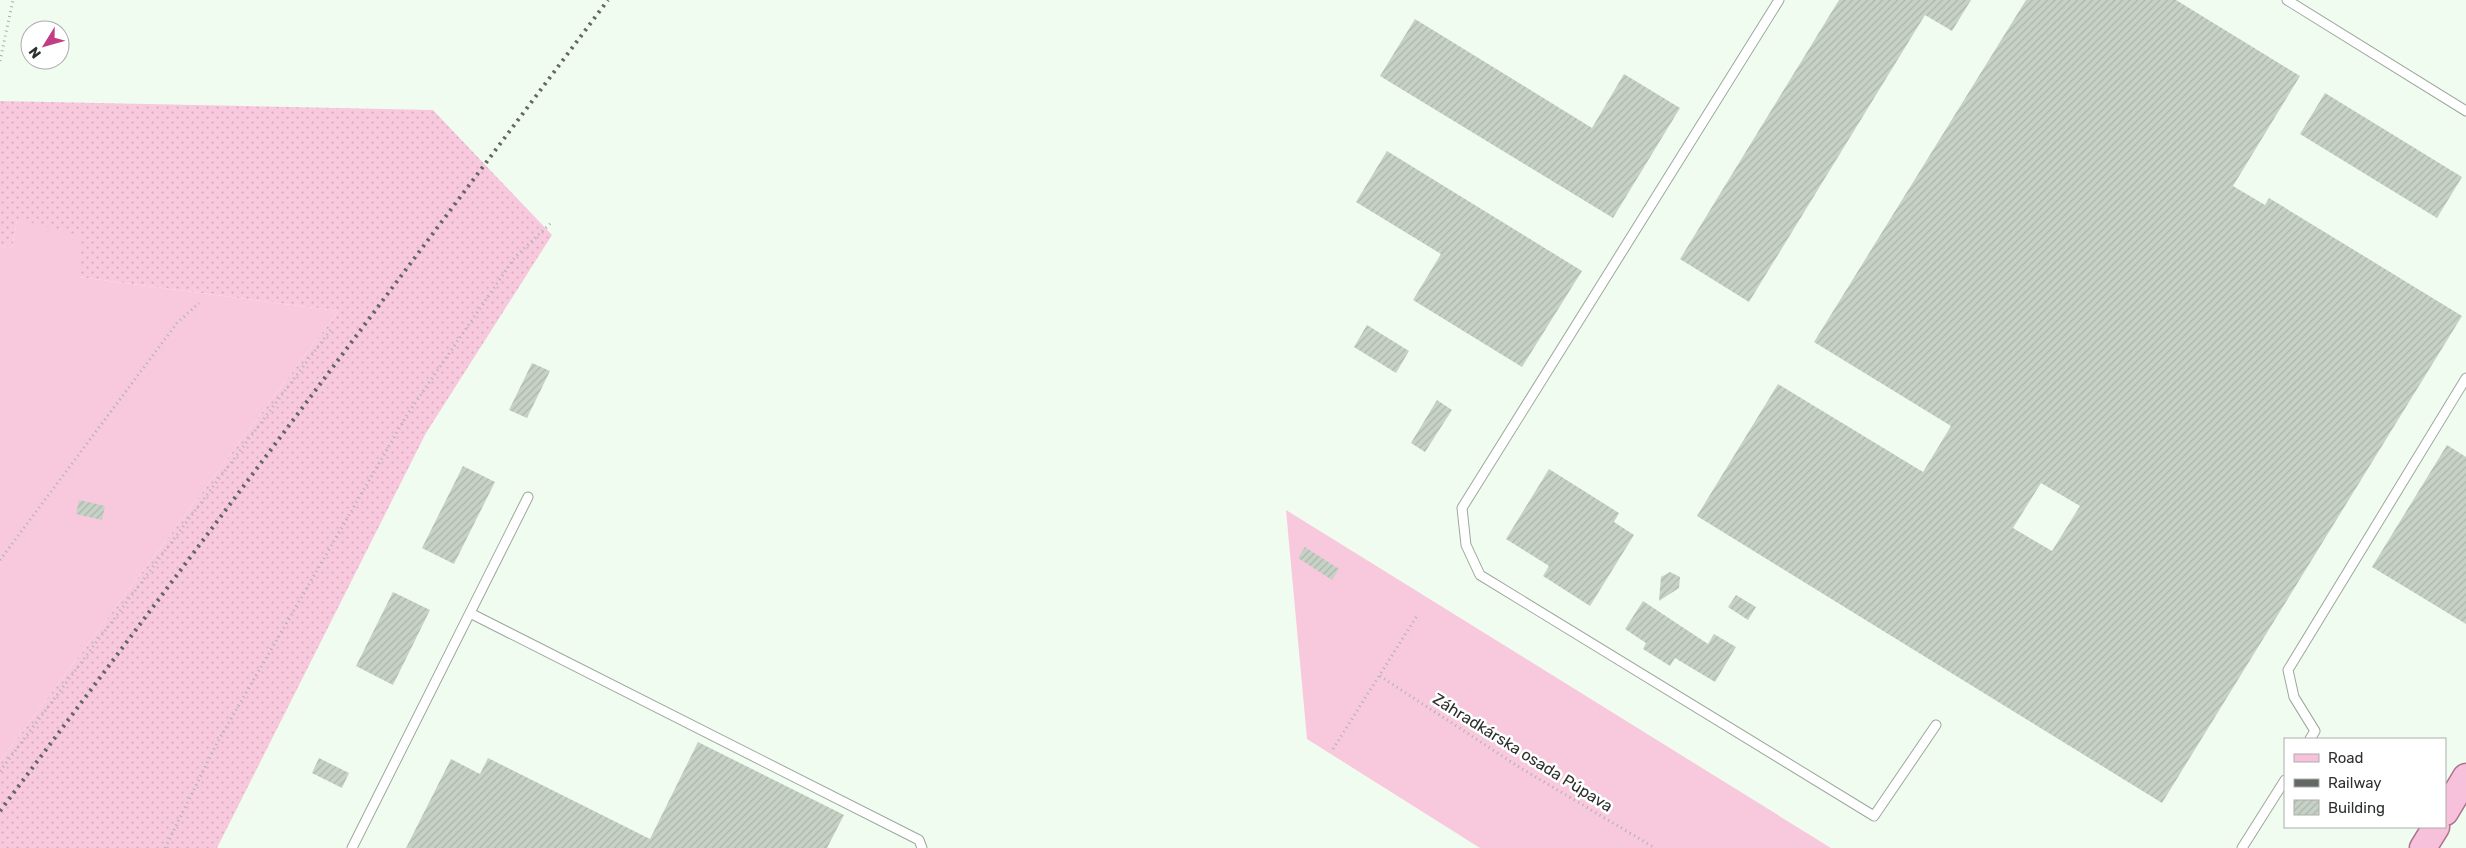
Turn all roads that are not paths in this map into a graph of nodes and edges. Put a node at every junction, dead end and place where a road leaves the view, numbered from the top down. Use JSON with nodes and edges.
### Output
{"nodes":[{"id":1,"x":1779,"y":0,"type":"edge"},
{"id":2,"x":2287,"y":0,"type":"edge"},
{"id":3,"x":2466,"y":112,"type":"edge"},
{"id":4,"x":2466,"y":378,"type":"edge"},
{"id":5,"x":528,"y":497,"type":"dead end"},
{"id":6,"x":470,"y":613,"type":"junction"},
{"id":7,"x":1936,"y":725,"type":"dead end"},
{"id":8,"x":2311,"y":738,"type":"edge"},
{"id":9,"x":2466,"y":777,"type":"edge"},
{"id":10,"x":2284,"y":782,"type":"edge"},
{"id":11,"x":2446,"y":810,"type":"edge"},
{"id":12,"x":2435,"y":828,"type":"edge"},
{"id":13,"x":352,"y":848,"type":"edge"},
{"id":14,"x":922,"y":848,"type":"edge"},
{"id":15,"x":2242,"y":848,"type":"edge"},
{"id":16,"x":2423,"y":848,"type":"edge"}],
"edges":[{"from":1,"to":7,"type":"lane"},
{"from":2,"to":3,"type":"lane"},
{"from":4,"to":8,"type":"lane"},
{"from":5,"to":6,"type":"lane"},
{"from":6,"to":13,"type":"lane"},
{"from":6,"to":14,"type":"lane"},
{"from":9,"to":11,"type":"main road"},
{"from":10,"to":15,"type":"lane"},
{"from":12,"to":16,"type":"main road"}]}
